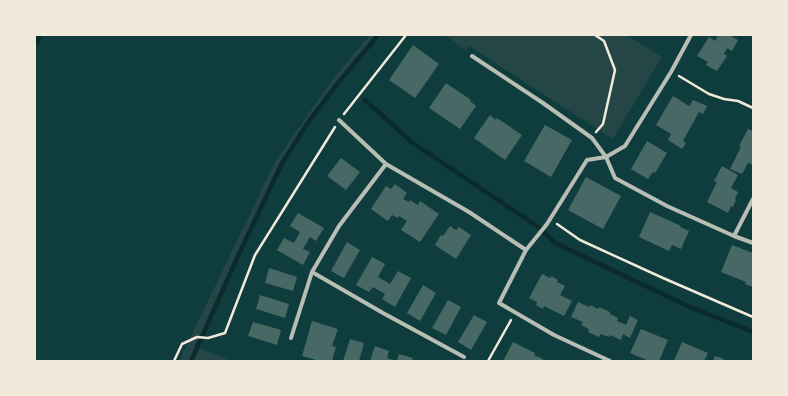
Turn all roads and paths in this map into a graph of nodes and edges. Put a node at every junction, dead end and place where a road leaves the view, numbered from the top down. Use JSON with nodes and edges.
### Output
{"nodes":[{"id":1,"x":406,"y":35,"type":"edge"},
{"id":2,"x":595,"y":35,"type":"edge"},
{"id":3,"x":691,"y":35,"type":"edge"},
{"id":4,"x":472,"y":56,"type":"dead end"},
{"id":5,"x":671,"y":72,"type":"junction"},
{"id":6,"x":753,"y":108,"type":"edge"},
{"id":7,"x":339,"y":120,"type":"junction"},
{"id":8,"x":592,"y":138,"type":"junction"},
{"id":9,"x":606,"y":157,"type":"junction"},
{"id":10,"x":386,"y":164,"type":"junction"},
{"id":11,"x":753,"y":200,"type":"edge"},
{"id":12,"x":550,"y":219,"type":"junction"},
{"id":13,"x":734,"y":236,"type":"junction"},
{"id":14,"x":753,"y":243,"type":"edge"},
{"id":15,"x":526,"y":250,"type":"junction"},
{"id":16,"x":312,"y":272,"type":"junction"},
{"id":17,"x":515,"y":312,"type":"junction"},
{"id":18,"x":753,"y":317,"type":"edge"},
{"id":19,"x":291,"y":338,"type":"dead end"},
{"id":20,"x":464,"y":357,"type":"dead end"},
{"id":21,"x":174,"y":361,"type":"edge"},
{"id":22,"x":488,"y":361,"type":"edge"},
{"id":23,"x":610,"y":361,"type":"edge"}],
"edges":[{"from":1,"to":7,"type":"path"},
{"from":2,"to":8,"type":"path"},
{"from":3,"to":5,"type":"street"},
{"from":4,"to":8,"type":"street"},
{"from":5,"to":6,"type":"path"},
{"from":5,"to":9,"type":"street"},
{"from":7,"to":10,"type":"street"},
{"from":7,"to":21,"type":"path"},
{"from":8,"to":9,"type":"street"},
{"from":9,"to":12,"type":"street"},
{"from":9,"to":13,"type":"street"},
{"from":10,"to":15,"type":"street"},
{"from":10,"to":16,"type":"street"},
{"from":11,"to":13,"type":"street"},
{"from":12,"to":15,"type":"street"},
{"from":12,"to":18,"type":"path"},
{"from":13,"to":14,"type":"street"},
{"from":15,"to":17,"type":"street"},
{"from":16,"to":19,"type":"street"},
{"from":16,"to":20,"type":"street"},
{"from":17,"to":22,"type":"path"},
{"from":17,"to":23,"type":"street"}]}
